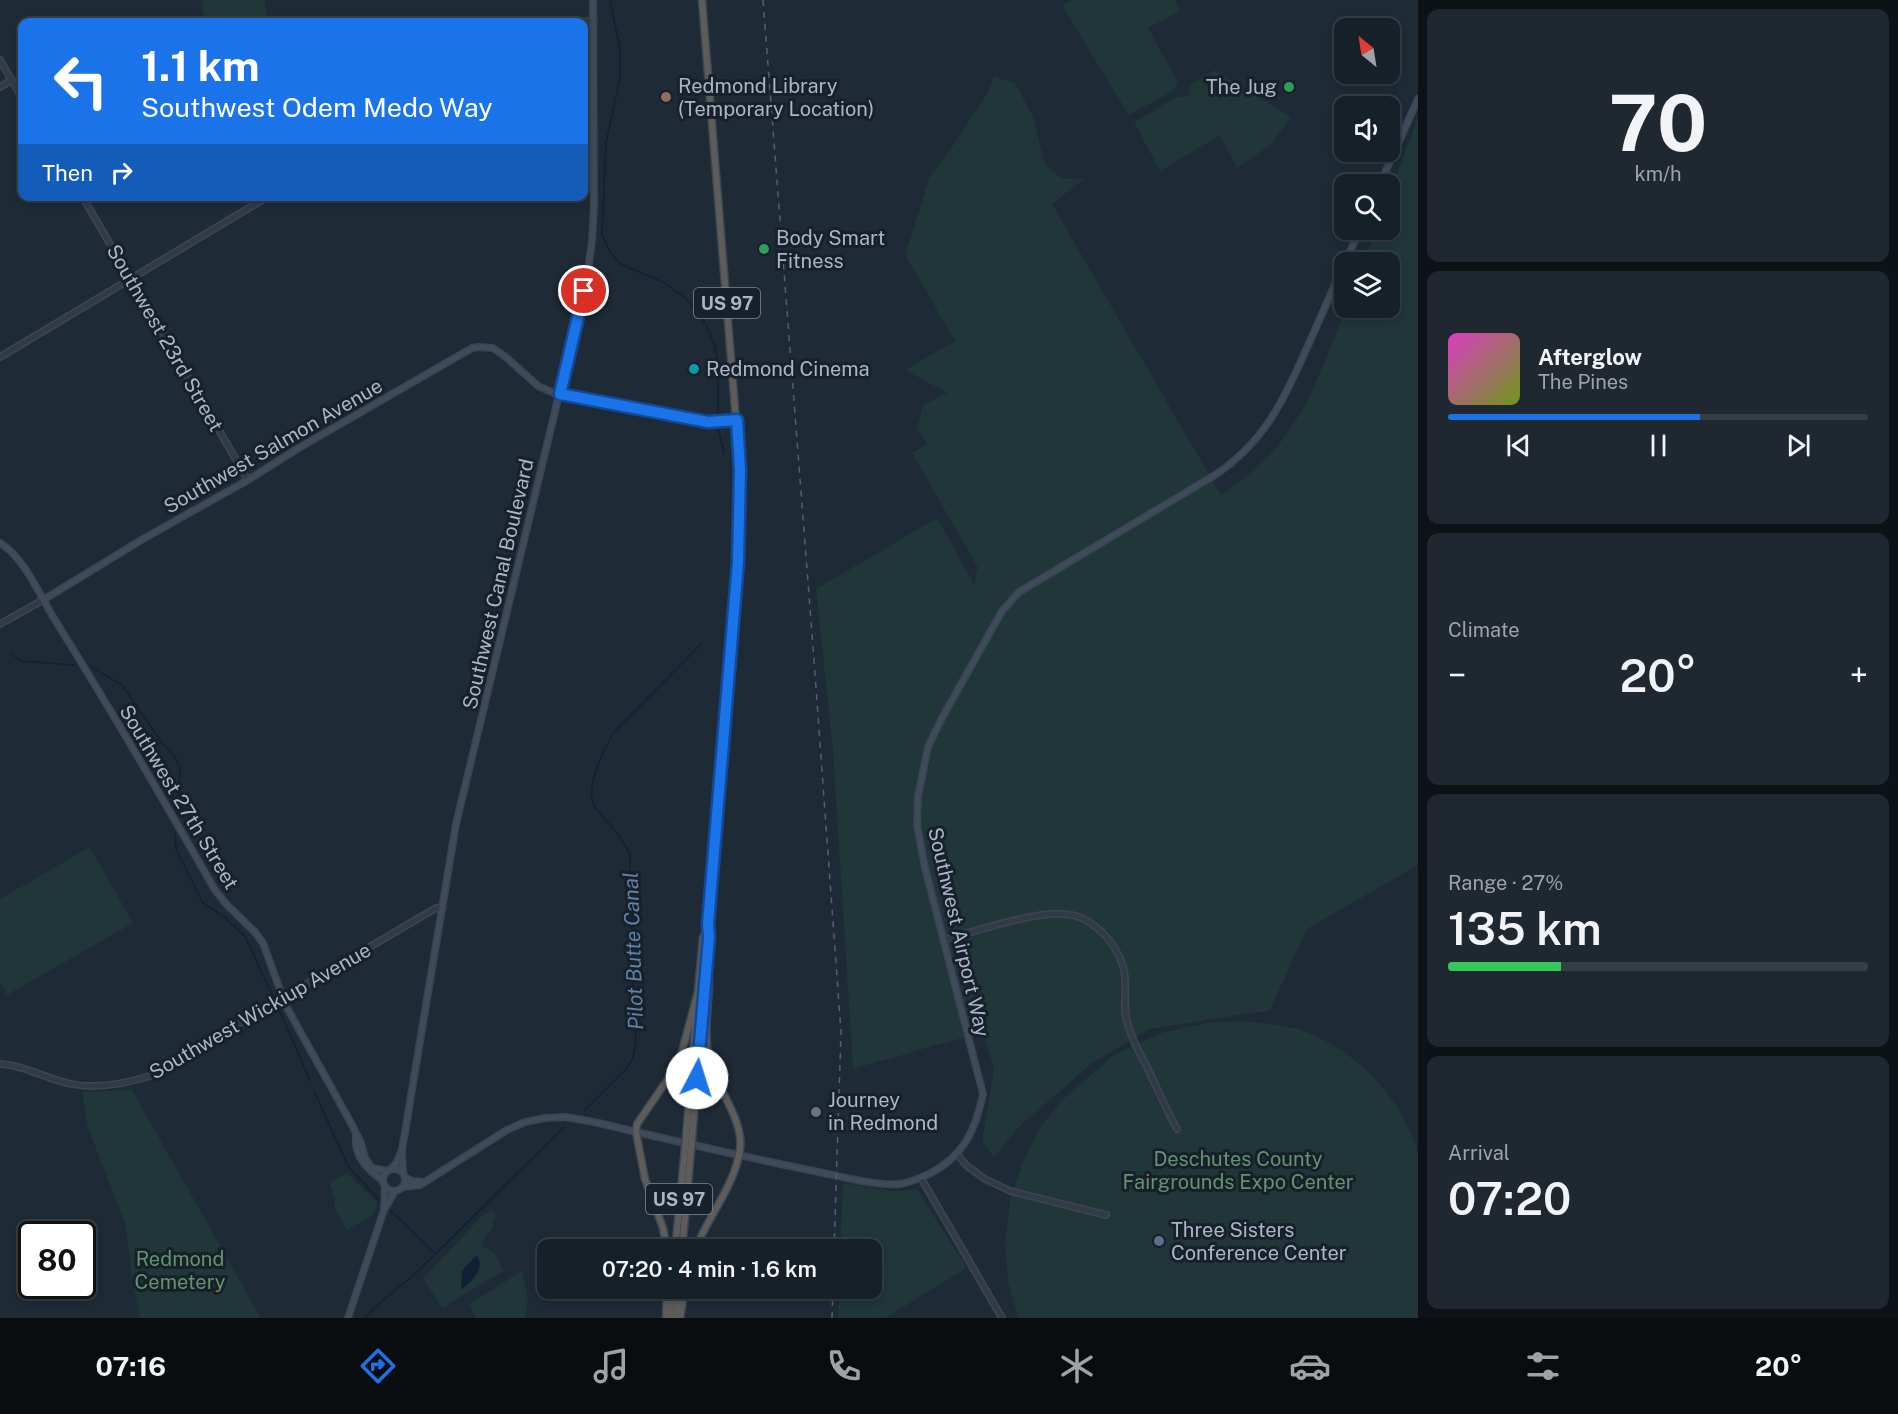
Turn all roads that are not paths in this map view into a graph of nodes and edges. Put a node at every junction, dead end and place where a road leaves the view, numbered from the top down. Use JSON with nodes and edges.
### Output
{"nodes":[{"id":1,"x":593,"y":0,"type":"edge"},
{"id":2,"x":702,"y":0,"type":"edge"},
{"id":3,"x":588,"y":21,"type":"edge"},
{"id":4,"x":594,"y":21,"type":"junction"},
{"id":5,"x":0,"y":60,"type":"edge"},
{"id":6,"x":12,"y":80,"type":"junction"},
{"id":7,"x":0,"y":87,"type":"edge"},
{"id":8,"x":18,"y":91,"type":"edge"},
{"id":9,"x":1418,"y":99,"type":"edge"},
{"id":10,"x":1385,"y":174,"type":"edge"},
{"id":11,"x":85,"y":201,"type":"edge"},
{"id":12,"x":261,"y":201,"type":"edge"},
{"id":13,"x":131,"y":279,"type":"junction"},
{"id":14,"x":1334,"y":288,"type":"edge"},
{"id":15,"x":0,"y":357,"type":"edge"},
{"id":16,"x":560,"y":394,"type":"junction"},
{"id":17,"x":737,"y":420,"type":"junction"},
{"id":18,"x":248,"y":480,"type":"junction"},
{"id":19,"x":0,"y":543,"type":"edge"},
{"id":20,"x":43,"y":600,"type":"junction"},
{"id":21,"x":0,"y":624,"type":"edge"},
{"id":22,"x":443,"y":907,"type":"junction"},
{"id":23,"x":708,"y":924,"type":"junction"},
{"id":24,"x":943,"y":940,"type":"junction"},
{"id":25,"x":708,"y":953,"type":"junction"},
{"id":26,"x":699,"y":988,"type":"junction"},
{"id":27,"x":283,"y":998,"type":"junction"},
{"id":28,"x":0,"y":1064,"type":"edge"},
{"id":29,"x":1177,"y":1129,"type":"dead end"},
{"id":30,"x":636,"y":1132,"type":"junction"},
{"id":31,"x":356,"y":1135,"type":"junction"},
{"id":32,"x":689,"y":1138,"type":"junction"},
{"id":33,"x":688,"y":1149,"type":"junction"},
{"id":34,"x":402,"y":1150,"type":"junction"},
{"id":35,"x":957,"y":1154,"type":"junction"},
{"id":36,"x":739,"y":1155,"type":"junction"},
{"id":37,"x":389,"y":1170,"type":"junction"},
{"id":38,"x":404,"y":1175,"type":"junction"},
{"id":39,"x":921,"y":1178,"type":"junction"},
{"id":40,"x":423,"y":1182,"type":"junction"},
{"id":41,"x":384,"y":1183,"type":"junction"},
{"id":42,"x":402,"y":1187,"type":"junction"},
{"id":43,"x":395,"y":1191,"type":"junction"},
{"id":44,"x":384,"y":1210,"type":"junction"},
{"id":45,"x":1106,"y":1215,"type":"dead end"},
{"id":46,"x":665,"y":1239,"type":"edge"},
{"id":47,"x":676,"y":1239,"type":"edge"},
{"id":48,"x":683,"y":1239,"type":"edge"},
{"id":49,"x":699,"y":1239,"type":"edge"},
{"id":50,"x":667,"y":1299,"type":"edge"},
{"id":51,"x":671,"y":1299,"type":"edge"},
{"id":52,"x":679,"y":1299,"type":"edge"},
{"id":53,"x":682,"y":1299,"type":"edge"},
{"id":54,"x":348,"y":1318,"type":"edge"},
{"id":55,"x":668,"y":1318,"type":"edge"},
{"id":56,"x":678,"y":1318,"type":"edge"},
{"id":57,"x":1002,"y":1318,"type":"edge"}],
"edges":[{"from":1,"to":4,"type":"main road","name":"Southwest Canal Boulevard"},
{"from":2,"to":17,"type":"highway","number":"US 97"},
{"from":3,"to":4,"type":"street"},
{"from":4,"to":16,"type":"main road","name":"Southwest Canal Boulevard"},
{"from":5,"to":6,"type":"street"},
{"from":6,"to":7,"type":"street"},
{"from":6,"to":8,"type":"street"},
{"from":9,"to":10,"type":"main road"},
{"from":11,"to":13,"type":"street","name":"Southwest 23rd Street"},
{"from":12,"to":13,"type":"street"},
{"from":13,"to":15,"type":"street"},
{"from":13,"to":18,"type":"street","name":"Southwest 23rd Street"},
{"from":14,"to":24,"type":"main road","name":"Southwest Airport Way"},
{"from":16,"to":17,"type":"main road","name":"Southwest Salmon Avenue"},
{"from":16,"to":18,"type":"main road","name":"Southwest Salmon Avenue"},
{"from":16,"to":22,"type":"main road","name":"Southwest Canal Boulevard"},
{"from":17,"to":23,"type":"highway","number":"US 97"},
{"from":18,"to":20,"type":"main road","name":"Southwest Salmon Avenue"},
{"from":19,"to":20,"type":"main road","name":"Southwest 27th Street"},
{"from":20,"to":21,"type":"street","name":"Southwest Salmon Avenue"},
{"from":20,"to":27,"type":"main road","name":"Southwest 27th Street"},
{"from":22,"to":27,"type":"street","name":"Southwest Wickiup Avenue"},
{"from":22,"to":34,"type":"main road","name":"Southwest Canal Boulevard"},
{"from":23,"to":25,"type":"highway","number":"US 97"},
{"from":23,"to":26,"type":"highway","number":"US 97"},
{"from":24,"to":29,"type":"street"},
{"from":24,"to":35,"type":"main road","name":"Southwest Airport Way"},
{"from":25,"to":32,"type":"highway","number":"US 97"},
{"from":25,"to":36,"type":"highway"},
{"from":26,"to":30,"type":"highway"},
{"from":26,"to":32,"type":"highway","number":"US 97"},
{"from":27,"to":28,"type":"street","name":"Southwest Wickiup Avenue"},
{"from":27,"to":31,"type":"main road","name":"Southwest 27th Street"},
{"from":30,"to":36,"type":"main road","name":"Southwest Airport Way"},
{"from":30,"to":40,"type":"main road","name":"Southwest Airport Way"},
{"from":30,"to":46,"type":"highway"},
{"from":31,"to":37,"type":"main road","name":"Southwest 27th Street"},
{"from":31,"to":41,"type":"main road","name":"Southwest 27th Street"},
{"from":32,"to":33,"type":"highway","number":"US 97","bridge":true},
{"from":33,"to":47,"type":"highway","number":"US 97"},
{"from":33,"to":48,"type":"highway","number":"US 97"},
{"from":34,"to":37,"type":"main road","name":"Southwest Canal Boulevard"},
{"from":34,"to":38,"type":"main road"},
{"from":35,"to":39,"type":"main road","name":"Southwest Airport Way"},
{"from":35,"to":45,"type":"street"},
{"from":36,"to":39,"type":"main road","name":"Southwest Airport Way"},
{"from":36,"to":49,"type":"highway"},
{"from":37,"to":38,"type":"main road"},
{"from":37,"to":41,"type":"main road"},
{"from":38,"to":40,"type":"main road"},
{"from":38,"to":42,"type":"main road"},
{"from":39,"to":57,"type":"street"},
{"from":40,"to":42,"type":"main road","name":"Southwest Airport Way"},
{"from":41,"to":43,"type":"main road"},
{"from":41,"to":44,"type":"main road"},
{"from":42,"to":43,"type":"main road"},
{"from":43,"to":44,"type":"main road"},
{"from":44,"to":54,"type":"main road"},
{"from":50,"to":55,"type":"highway"},
{"from":51,"to":55,"type":"highway"},
{"from":52,"to":56,"type":"highway"},
{"from":53,"to":56,"type":"highway"}]}
